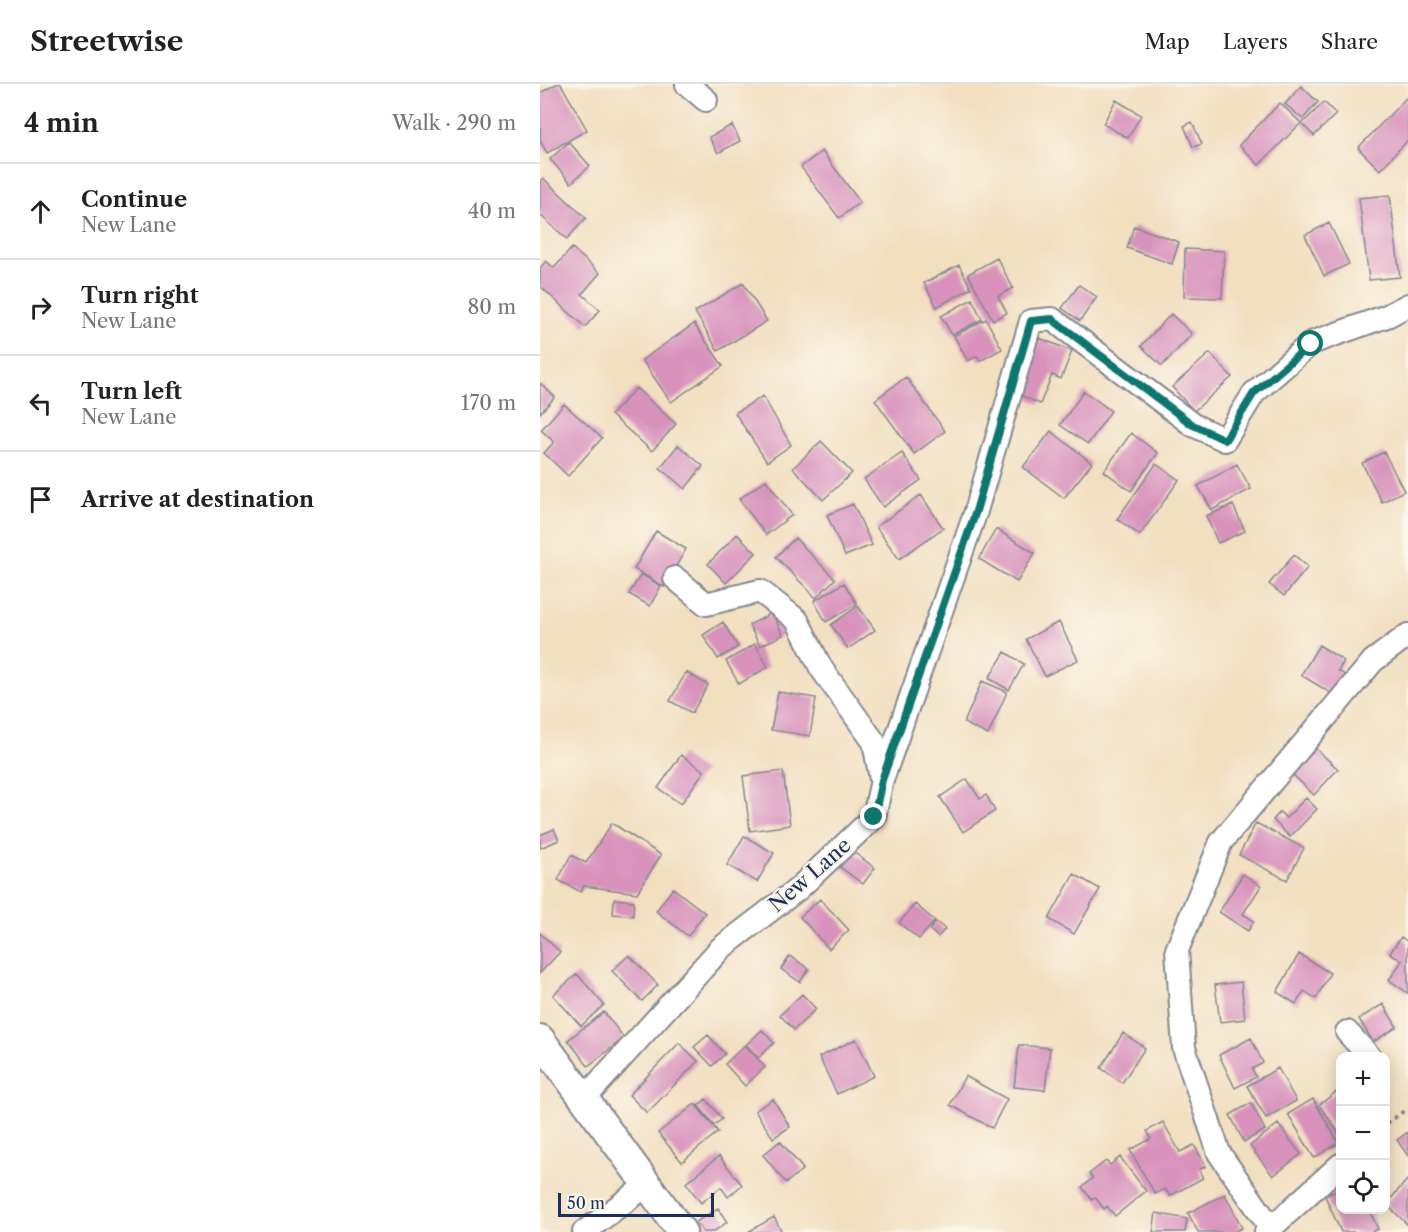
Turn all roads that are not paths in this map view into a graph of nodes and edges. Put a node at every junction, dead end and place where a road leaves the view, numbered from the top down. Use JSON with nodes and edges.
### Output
{"nodes":[{"id":1,"x":687,"y":84,"type":"edge"},
{"id":2,"x":706,"y":100,"type":"dead end"},
{"id":3,"x":1408,"y":305,"type":"edge"},
{"id":4,"x":675,"y":578,"type":"dead end"},
{"id":5,"x":1408,"y":635,"type":"edge"},
{"id":6,"x":882,"y":780,"type":"junction"},
{"id":7,"x":1347,"y":1032,"type":"dead end"},
{"id":8,"x":540,"y":1039,"type":"edge"},
{"id":9,"x":1365,"y":1052,"type":"edge"},
{"id":10,"x":584,"y":1099,"type":"junction"},
{"id":11,"x":1336,"y":1169,"type":"edge"},
{"id":12,"x":647,"y":1185,"type":"junction"},
{"id":13,"x":1268,"y":1230,"type":"edge"},
{"id":14,"x":584,"y":1232,"type":"edge"},
{"id":15,"x":682,"y":1232,"type":"edge"}],
"edges":[{"from":1,"to":2,"type":"street"},
{"from":3,"to":6,"type":"street","name":"New Lane"},
{"from":4,"to":6,"type":"street"},
{"from":5,"to":13,"type":"street"},
{"from":6,"to":10,"type":"street","name":"New Lane"},
{"from":7,"to":9,"type":"street"},
{"from":8,"to":10,"type":"main road"},
{"from":10,"to":12,"type":"main road"},
{"from":11,"to":13,"type":"street"},
{"from":12,"to":14,"type":"street"},
{"from":12,"to":15,"type":"main road"}]}
